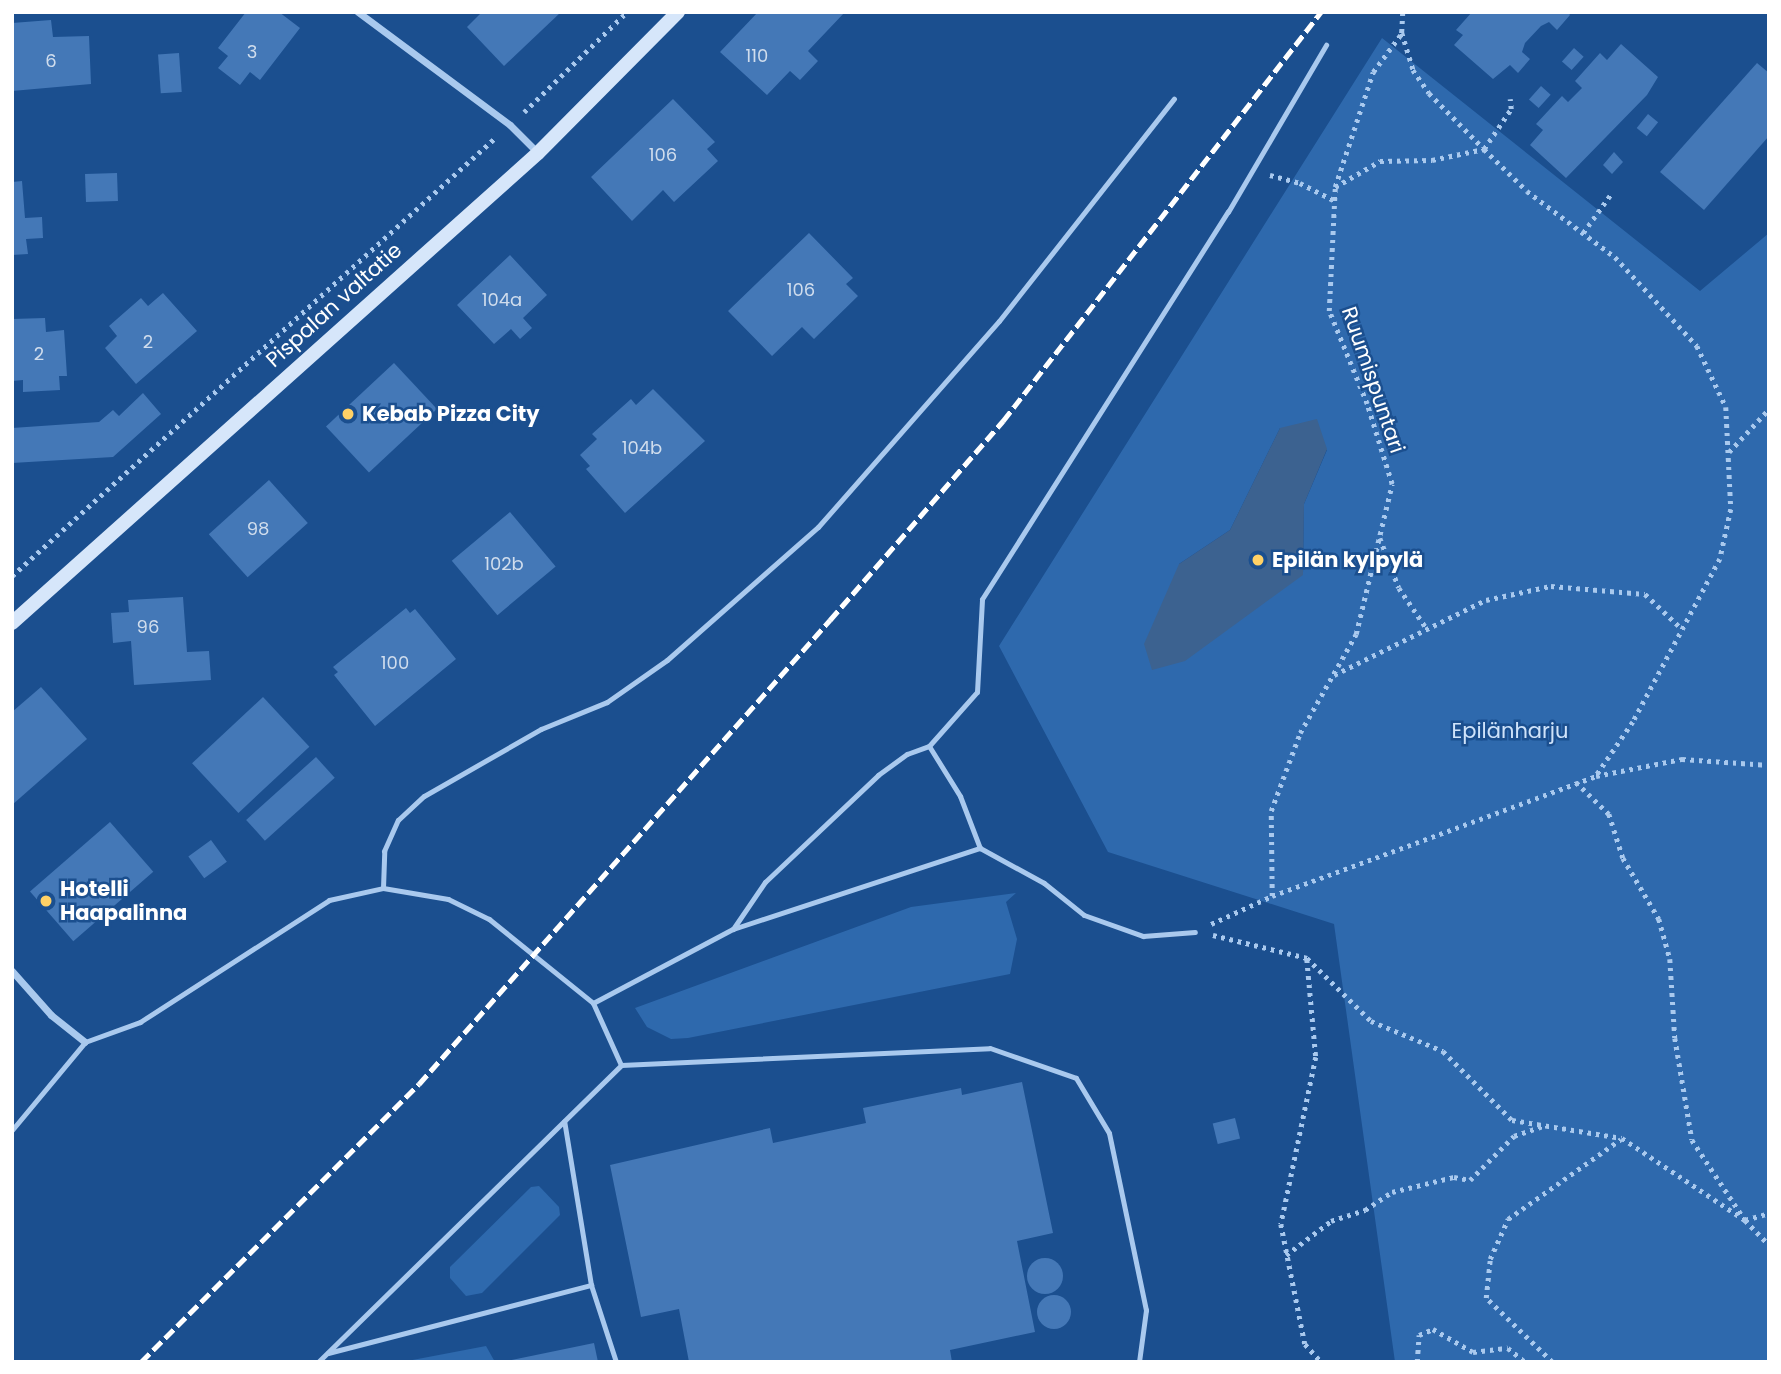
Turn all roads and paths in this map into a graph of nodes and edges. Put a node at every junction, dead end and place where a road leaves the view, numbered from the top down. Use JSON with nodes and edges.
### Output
{"nodes":[{"id":1,"x":358,"y":12,"type":"edge"},
{"id":2,"x":627,"y":12,"type":"edge"},
{"id":3,"x":678,"y":12,"type":"edge"},
{"id":4,"x":1403,"y":12,"type":"edge"},
{"id":5,"x":1402,"y":33,"type":"junction"},
{"id":6,"x":1326,"y":45,"type":"dead end"},
{"id":7,"x":1174,"y":99,"type":"dead end"},
{"id":8,"x":1510,"y":99,"type":"dead end"},
{"id":9,"x":510,"y":125,"type":"junction"},
{"id":10,"x":1484,"y":149,"type":"junction"},
{"id":11,"x":538,"y":153,"type":"junction"},
{"id":12,"x":1253,"y":170,"type":"junction"},
{"id":13,"x":1335,"y":187,"type":"junction"},
{"id":14,"x":1611,"y":194,"type":"dead end"},
{"id":15,"x":1334,"y":200,"type":"junction"},
{"id":16,"x":1584,"y":233,"type":"junction"},
{"id":17,"x":1769,"y":409,"type":"edge"},
{"id":18,"x":1728,"y":452,"type":"junction"},
{"id":19,"x":1380,"y":538,"type":"junction"},
{"id":20,"x":12,"y":576,"type":"edge"},
{"id":21,"x":15,"y":617,"type":"edge"},
{"id":22,"x":1681,"y":628,"type":"junction"},
{"id":23,"x":1427,"y":629,"type":"junction"},
{"id":24,"x":1332,"y":675,"type":"junction"},
{"id":25,"x":929,"y":746,"type":"junction"},
{"id":26,"x":1769,"y":765,"type":"edge"},
{"id":27,"x":1596,"y":776,"type":"junction"},
{"id":28,"x":1576,"y":782,"type":"junction"},
{"id":29,"x":980,"y":848,"type":"junction"},
{"id":30,"x":383,"y":888,"type":"junction"},
{"id":31,"x":1272,"y":896,"type":"junction"},
{"id":32,"x":733,"y":929,"type":"junction"},
{"id":33,"x":1195,"y":932,"type":"junction"},
{"id":34,"x":1307,"y":958,"type":"junction"},
{"id":35,"x":12,"y":971,"type":"edge"},
{"id":36,"x":593,"y":1003,"type":"junction"},
{"id":37,"x":85,"y":1042,"type":"junction"},
{"id":38,"x":621,"y":1065,"type":"junction"},
{"id":39,"x":564,"y":1121,"type":"junction"},
{"id":40,"x":1544,"y":1125,"type":"junction"},
{"id":41,"x":12,"y":1130,"type":"edge"},
{"id":42,"x":1622,"y":1138,"type":"junction"},
{"id":43,"x":1769,"y":1213,"type":"edge"},
{"id":44,"x":1745,"y":1220,"type":"junction"},
{"id":45,"x":1769,"y":1245,"type":"edge"},
{"id":46,"x":1286,"y":1255,"type":"junction"},
{"id":47,"x":592,"y":1285,"type":"junction"},
{"id":48,"x":327,"y":1353,"type":"junction"},
{"id":49,"x":318,"y":1362,"type":"edge"},
{"id":50,"x":616,"y":1362,"type":"edge"},
{"id":51,"x":1139,"y":1362,"type":"edge"},
{"id":52,"x":1321,"y":1362,"type":"edge"},
{"id":53,"x":1417,"y":1362,"type":"edge"},
{"id":54,"x":1525,"y":1362,"type":"edge"},
{"id":55,"x":1552,"y":1362,"type":"edge"}],
"edges":[{"from":1,"to":9,"type":"street"},
{"from":2,"to":9,"type":"path"},
{"from":3,"to":11,"type":"main road","name":"Pispalan valtatie"},
{"from":4,"to":5,"type":"path"},
{"from":5,"to":10,"type":"path"},
{"from":5,"to":13,"type":"path","name":"Ruumispuntari"},
{"from":6,"to":12,"type":"lane"},
{"from":7,"to":30,"type":"lane"},
{"from":8,"to":10,"type":"path"},
{"from":9,"to":11,"type":"street"},
{"from":9,"to":20,"type":"path"},
{"from":10,"to":13,"type":"path"},
{"from":10,"to":16,"type":"path"},
{"from":11,"to":21,"type":"main road","name":"Pispalan valtatie"},
{"from":12,"to":15,"type":"path"},
{"from":12,"to":25,"type":"lane"},
{"from":13,"to":15,"type":"path","name":"Ruumispuntari"},
{"from":14,"to":16,"type":"path"},
{"from":15,"to":19,"type":"path","name":"Ruumispuntari"},
{"from":16,"to":18,"type":"path"},
{"from":17,"to":18,"type":"path"},
{"from":18,"to":22,"type":"path"},
{"from":19,"to":23,"type":"path"},
{"from":19,"to":24,"type":"path","name":"Ruumispuntari"},
{"from":22,"to":23,"type":"path"},
{"from":22,"to":27,"type":"path"},
{"from":23,"to":24,"type":"path"},
{"from":24,"to":31,"type":"path","name":"Ruumispuntari"},
{"from":25,"to":29,"type":"lane"},
{"from":25,"to":32,"type":"lane"},
{"from":26,"to":27,"type":"path"},
{"from":27,"to":28,"type":"path"},
{"from":28,"to":31,"type":"path"},
{"from":28,"to":44,"type":"path"},
{"from":29,"to":32,"type":"lane"},
{"from":29,"to":33,"type":"lane"},
{"from":30,"to":36,"type":"lane"},
{"from":30,"to":37,"type":"lane"},
{"from":31,"to":33,"type":"path"},
{"from":32,"to":36,"type":"lane"},
{"from":33,"to":34,"type":"path"},
{"from":34,"to":40,"type":"path"},
{"from":34,"to":46,"type":"path"},
{"from":35,"to":37,"type":"street"},
{"from":36,"to":38,"type":"lane"},
{"from":37,"to":41,"type":"lane"},
{"from":38,"to":39,"type":"lane"},
{"from":38,"to":51,"type":"lane"},
{"from":39,"to":47,"type":"lane"},
{"from":39,"to":48,"type":"lane"},
{"from":40,"to":42,"type":"path"},
{"from":40,"to":46,"type":"path"},
{"from":42,"to":44,"type":"path"},
{"from":42,"to":55,"type":"path"},
{"from":43,"to":44,"type":"path"},
{"from":44,"to":45,"type":"path"},
{"from":46,"to":52,"type":"path"},
{"from":47,"to":48,"type":"lane"},
{"from":47,"to":50,"type":"lane"},
{"from":48,"to":49,"type":"lane"},
{"from":53,"to":54,"type":"path"}]}
